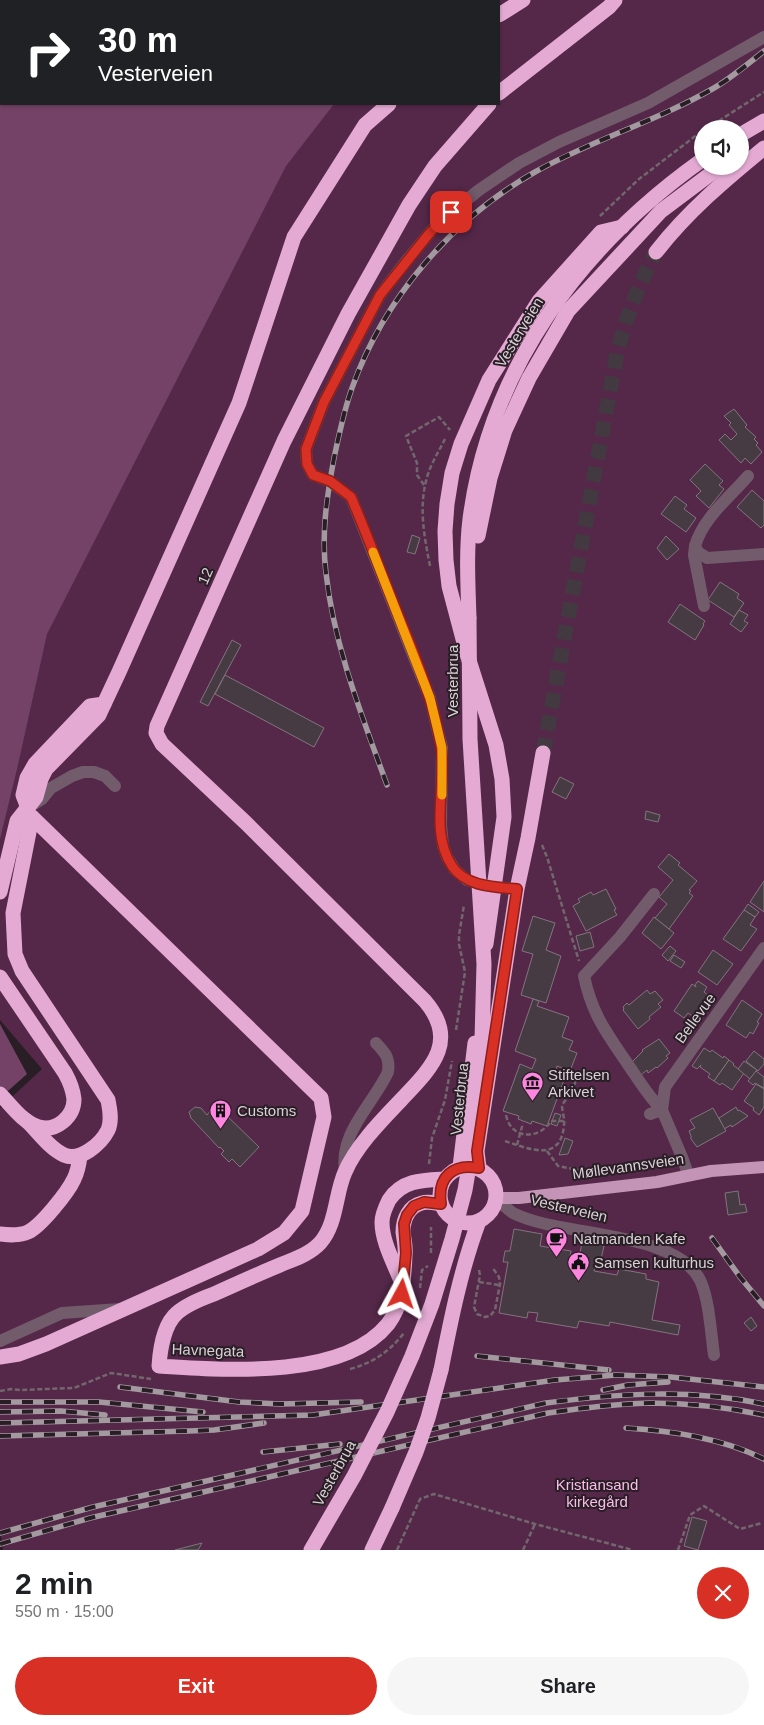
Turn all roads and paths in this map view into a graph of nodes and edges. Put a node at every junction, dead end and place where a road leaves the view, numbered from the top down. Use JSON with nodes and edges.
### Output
{"nodes":[{"id":1,"x":523,"y":0,"type":"edge"},
{"id":2,"x":615,"y":0,"type":"edge"},
{"id":3,"x":500,"y":14,"type":"edge"},
{"id":4,"x":764,"y":37,"type":"edge"},
{"id":5,"x":500,"y":92,"type":"edge"},
{"id":6,"x":764,"y":92,"type":"edge"},
{"id":7,"x":388,"y":105,"type":"edge"},
{"id":8,"x":488,"y":105,"type":"edge"},
{"id":9,"x":720,"y":120,"type":"edge"},
{"id":10,"x":764,"y":121,"type":"edge"},
{"id":11,"x":749,"y":130,"type":"edge"},
{"id":12,"x":764,"y":142,"type":"edge"},
{"id":13,"x":764,"y":148,"type":"edge"},
{"id":14,"x":749,"y":149,"type":"edge"},
{"id":15,"x":694,"y":166,"type":"edge"},
{"id":16,"x":709,"y":175,"type":"edge"},
{"id":17,"x":622,"y":226,"type":"junction"},
{"id":18,"x":656,"y":252,"type":"tunnel mouth"},
{"id":19,"x":450,"y":430,"type":"dead end"},
{"id":20,"x":748,"y":476,"type":"dead end"},
{"id":21,"x":425,"y":486,"type":"dead end"},
{"id":22,"x":695,"y":546,"type":"junction"},
{"id":23,"x":764,"y":554,"type":"edge"},
{"id":24,"x":471,"y":577,"type":"junction"},
{"id":25,"x":704,"y":606,"type":"dead end"},
{"id":26,"x":543,"y":753,"type":"tunnel mouth"},
{"id":27,"x":114,"y":786,"type":"dead end"},
{"id":28,"x":30,"y":813,"type":"junction"},
{"id":29,"x":528,"y":838,"type":"junction"},
{"id":30,"x":494,"y":887,"type":"junction"},
{"id":31,"x":517,"y":889,"type":"junction"},
{"id":32,"x":0,"y":892,"type":"edge"},
{"id":33,"x":654,"y":894,"type":"dead end"},
{"id":34,"x":464,"y":904,"type":"dead end"},
{"id":35,"x":764,"y":948,"type":"edge"},
{"id":36,"x":584,"y":976,"type":"junction"},
{"id":37,"x":0,"y":977,"type":"edge"},
{"id":38,"x":464,"y":986,"type":"dead end"},
{"id":39,"x":376,"y":1043,"type":"dead end"},
{"id":40,"x":556,"y":1071,"type":"dead end"},
{"id":41,"x":0,"y":1094,"type":"edge"},
{"id":42,"x":656,"y":1112,"type":"junction"},
{"id":43,"x":506,"y":1115,"type":"dead end"},
{"id":44,"x":564,"y":1121,"type":"junction"},
{"id":45,"x":523,"y":1123,"type":"dead end"},
{"id":46,"x":520,"y":1133,"type":"junction"},
{"id":47,"x":432,"y":1138,"type":"dead end"},
{"id":48,"x":505,"y":1141,"type":"dead end"},
{"id":49,"x":517,"y":1145,"type":"junction"},
{"id":50,"x":546,"y":1151,"type":"junction"},
{"id":51,"x":80,"y":1156,"type":"junction"},
{"id":52,"x":429,"y":1164,"type":"dead end"},
{"id":53,"x":460,"y":1167,"type":"junction"},
{"id":54,"x":764,"y":1167,"type":"edge"},
{"id":55,"x":479,"y":1168,"type":"junction"},
{"id":56,"x":345,"y":1172,"type":"junction"},
{"id":57,"x":688,"y":1174,"type":"junction"},
{"id":58,"x":590,"y":1177,"type":"dead end"},
{"id":59,"x":444,"y":1179,"type":"junction"},
{"id":60,"x":496,"y":1198,"type":"junction"},
{"id":61,"x":441,"y":1204,"type":"junction"},
{"id":62,"x":457,"y":1220,"type":"junction"},
{"id":63,"x":480,"y":1220,"type":"junction"},
{"id":64,"x":0,"y":1234,"type":"edge"},
{"id":65,"x":475,"y":1265,"type":"dead end"},
{"id":66,"x":492,"y":1267,"type":"dead end"},
{"id":67,"x":479,"y":1282,"type":"junction"},
{"id":68,"x":403,"y":1285,"type":"junction"},
{"id":69,"x":500,"y":1286,"type":"junction"},
{"id":70,"x":457,"y":1290,"type":"junction"},
{"id":71,"x":126,"y":1309,"type":"junction"},
{"id":72,"x":0,"y":1341,"type":"edge"},
{"id":73,"x":714,"y":1355,"type":"dead end"},
{"id":74,"x":0,"y":1357,"type":"edge"},
{"id":75,"x":762,"y":1523,"type":"dead end"},
{"id":76,"x":535,"y":1524,"type":"junction"},
{"id":77,"x":311,"y":1550,"type":"edge"},
{"id":78,"x":372,"y":1550,"type":"edge"},
{"id":79,"x":397,"y":1550,"type":"edge"},
{"id":80,"x":523,"y":1550,"type":"edge"},
{"id":81,"x":633,"y":1550,"type":"edge"},
{"id":82,"x":678,"y":1550,"type":"edge"}],
"edges":[{"from":1,"to":3,"type":"highway"},
{"from":2,"to":5,"type":"highway"},
{"from":4,"to":30,"type":"street"},
{"from":6,"to":9,"type":"path"},
{"from":7,"to":28,"type":"highway"},
{"from":8,"to":56,"type":"highway","name":"12"},
{"from":10,"to":11,"type":"highway"},
{"from":12,"to":14,"type":"highway"},
{"from":13,"to":18,"type":"highway"},
{"from":15,"to":17,"type":"highway","name":"Vesterveien"},
{"from":16,"to":24,"type":"highway","name":"Vesterveien"},
{"from":17,"to":24,"type":"highway","name":"Vesterveien"},
{"from":17,"to":30,"type":"highway"},
{"from":19,"to":21,"type":"path"},
{"from":20,"to":22,"type":"street"},
{"from":22,"to":23,"type":"street"},
{"from":22,"to":25,"type":"street"},
{"from":24,"to":77,"type":"highway","name":"Vesterbrua","bridge":true},
{"from":26,"to":29,"type":"highway"},
{"from":27,"to":28,"type":"street"},
{"from":28,"to":32,"type":"highway"},
{"from":28,"to":51,"type":"highway"},
{"from":28,"to":71,"type":"highway"},
{"from":29,"to":31,"type":"highway"},
{"from":29,"to":36,"type":"path"},
{"from":30,"to":31,"type":"street"},
{"from":30,"to":53,"type":"highway"},
{"from":31,"to":55,"type":"highway"},
{"from":33,"to":36,"type":"street"},
{"from":34,"to":38,"type":"path"},
{"from":35,"to":42,"type":"street","name":"Bellevue"},
{"from":36,"to":42,"type":"street"},
{"from":37,"to":41,"type":"highway","bridge":true},
{"from":39,"to":56,"type":"street"},
{"from":40,"to":44,"type":"path"},
{"from":41,"to":51,"type":"highway"},
{"from":42,"to":57,"type":"street"},
{"from":43,"to":46,"type":"path"},
{"from":44,"to":46,"type":"path"},
{"from":44,"to":50,"type":"path"},
{"from":45,"to":46,"type":"path"},
{"from":46,"to":49,"type":"path"},
{"from":47,"to":52,"type":"path"},
{"from":48,"to":49,"type":"path"},
{"from":49,"to":50,"type":"path"},
{"from":50,"to":58,"type":"path"},
{"from":51,"to":64,"type":"highway"},
{"from":53,"to":55,"type":"highway"},
{"from":53,"to":59,"type":"highway"},
{"from":54,"to":57,"type":"main road","name":"Møllevannsveien"},
{"from":55,"to":60,"type":"highway"},
{"from":56,"to":68,"type":"highway","name":"Havnegata"},
{"from":57,"to":60,"type":"main road","name":"Møllevannsveien"},
{"from":59,"to":61,"type":"highway"},
{"from":59,"to":68,"type":"highway"},
{"from":60,"to":63,"type":"highway"},
{"from":60,"to":73,"type":"street","name":"Vesterveien"},
{"from":61,"to":62,"type":"highway"},
{"from":61,"to":68,"type":"highway"},
{"from":62,"to":63,"type":"highway"},
{"from":62,"to":70,"type":"highway"},
{"from":63,"to":70,"type":"highway"},
{"from":65,"to":67,"type":"path"},
{"from":66,"to":69,"type":"path"},
{"from":67,"to":69,"type":"path"},
{"from":67,"to":69,"type":"path"},
{"from":70,"to":78,"type":"highway","bridge":true},
{"from":71,"to":72,"type":"street"},
{"from":71,"to":74,"type":"highway"},
{"from":75,"to":82,"type":"path"},
{"from":76,"to":79,"type":"path"},
{"from":76,"to":80,"type":"path"},
{"from":76,"to":81,"type":"path"}]}
